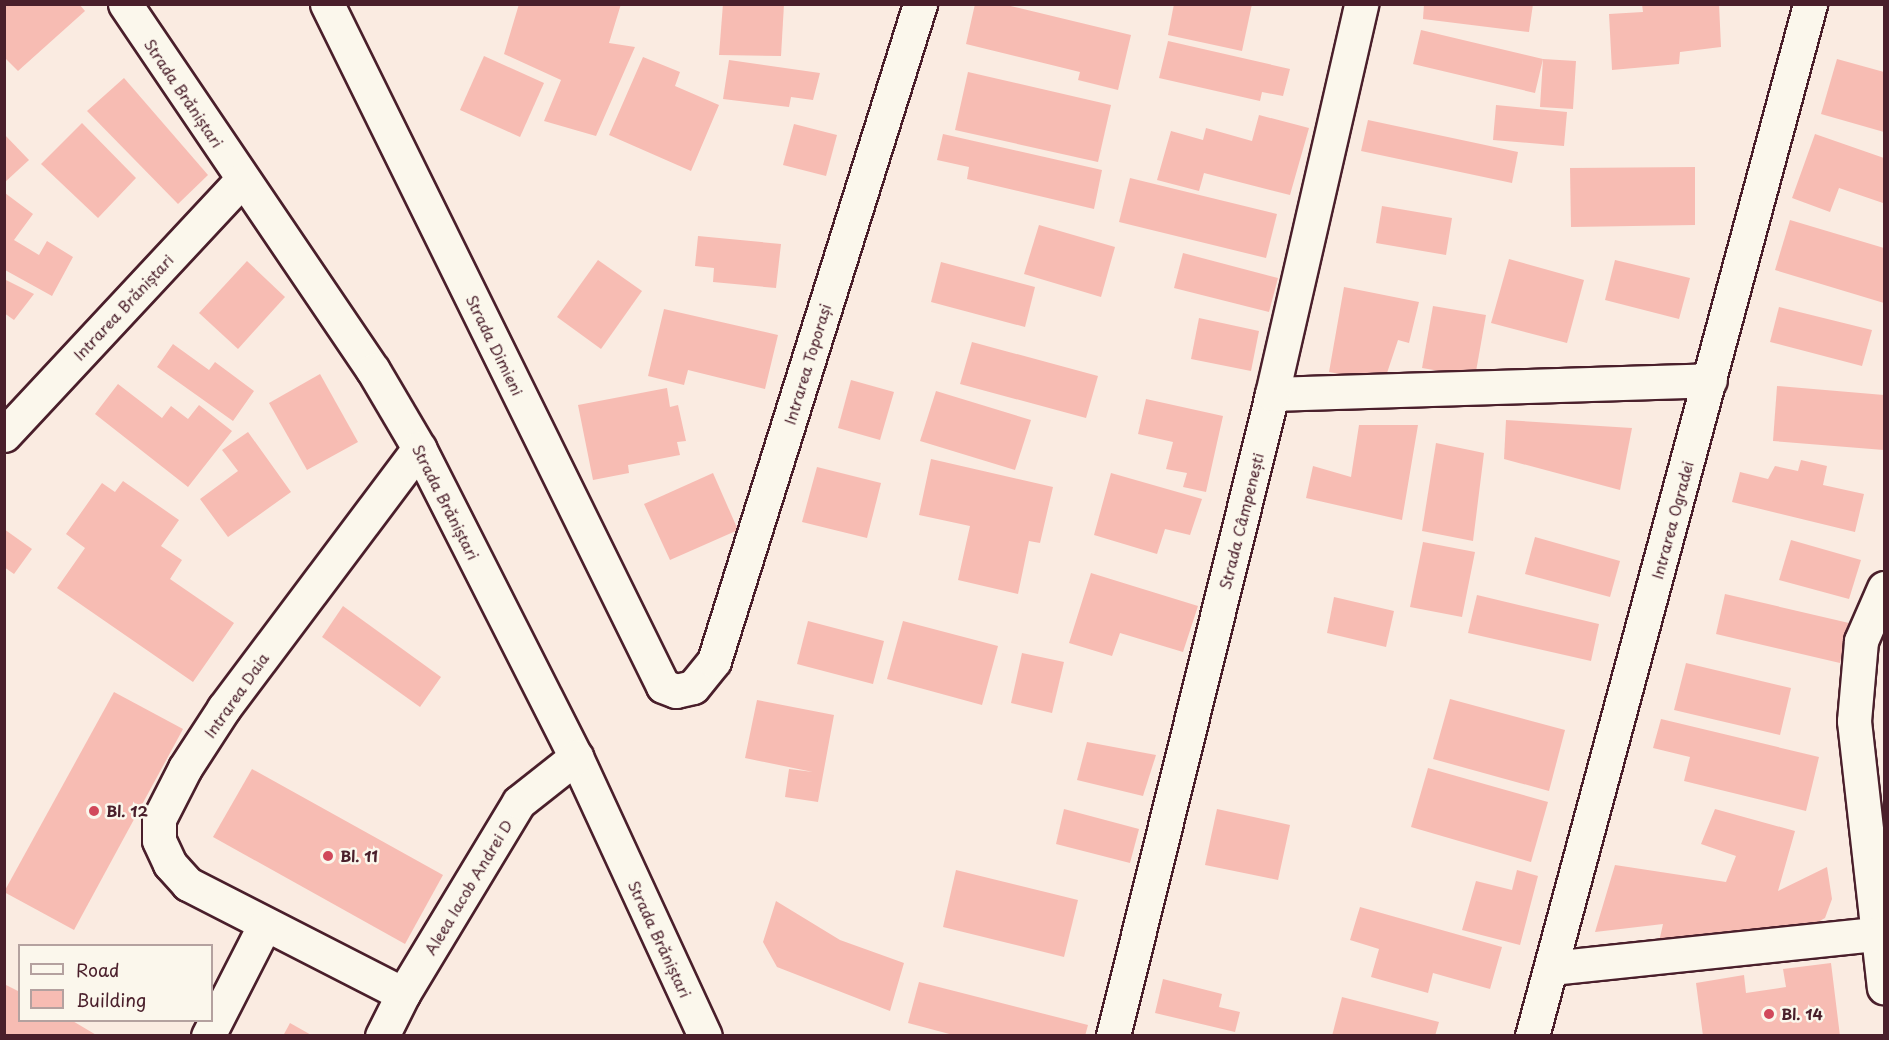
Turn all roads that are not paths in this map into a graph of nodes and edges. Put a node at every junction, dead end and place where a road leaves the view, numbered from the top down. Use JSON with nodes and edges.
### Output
{"nodes":[{"id":1,"x":125,"y":4,"type":"edge"},
{"id":2,"x":327,"y":4,"type":"edge"},
{"id":3,"x":920,"y":4,"type":"edge"},
{"id":4,"x":1361,"y":4,"type":"edge"},
{"id":5,"x":1810,"y":4,"type":"edge"},
{"id":6,"x":242,"y":180,"type":"junction"},
{"id":7,"x":1710,"y":380,"type":"junction"},
{"id":8,"x":1272,"y":394,"type":"junction"},
{"id":9,"x":4,"y":435,"type":"edge"},
{"id":10,"x":419,"y":448,"type":"junction"},
{"id":11,"x":1884,"y":588,"type":"edge"},
{"id":12,"x":663,"y":686,"type":"joint"},
{"id":13,"x":576,"y":757,"type":"junction"},
{"id":14,"x":264,"y":926,"type":"junction"},
{"id":15,"x":1877,"y":934,"type":"junction"},
{"id":16,"x":1551,"y":968,"type":"junction"},
{"id":17,"x":1884,"y":987,"type":"edge"},
{"id":18,"x":402,"y":994,"type":"junction"},
{"id":19,"x":208,"y":1035,"type":"edge"},
{"id":20,"x":382,"y":1035,"type":"edge"},
{"id":21,"x":705,"y":1035,"type":"edge"},
{"id":22,"x":1113,"y":1035,"type":"edge"},
{"id":23,"x":1532,"y":1035,"type":"edge"}],
"edges":[{"from":1,"to":6,"type":"street","name":"Strada Brăniștari"},
{"from":2,"to":12,"type":"street","name":"Strada Dimieni"},
{"from":3,"to":12,"type":"street","name":"Intrarea Toporași"},
{"from":4,"to":8,"type":"street","name":"Strada Câmpenești"},
{"from":5,"to":7,"type":"street","name":"Intrarea Ogradei"},
{"from":6,"to":9,"type":"street","name":"Intrarea Brăniștari"},
{"from":6,"to":10,"type":"street","name":"Strada Brăniștari"},
{"from":7,"to":8,"type":"street"},
{"from":7,"to":16,"type":"street","name":"Intrarea Ogradei"},
{"from":8,"to":22,"type":"street","name":"Strada Câmpenești"},
{"from":10,"to":13,"type":"street","name":"Strada Brăniștari"},
{"from":10,"to":14,"type":"street","name":"Intrarea Daia"},
{"from":11,"to":15,"type":"street"},
{"from":13,"to":18,"type":"street","name":"Aleea Iacob Andrei D"},
{"from":13,"to":21,"type":"street","name":"Strada Brăniștari"},
{"from":14,"to":18,"type":"street","name":"Intrarea Daia"},
{"from":14,"to":19,"type":"street"},
{"from":15,"to":16,"type":"street"},
{"from":15,"to":17,"type":"street"},
{"from":16,"to":23,"type":"street","name":"Intrarea Ogradei"},
{"from":18,"to":20,"type":"street","name":"Aleea Iacob Andrei D"}]}
